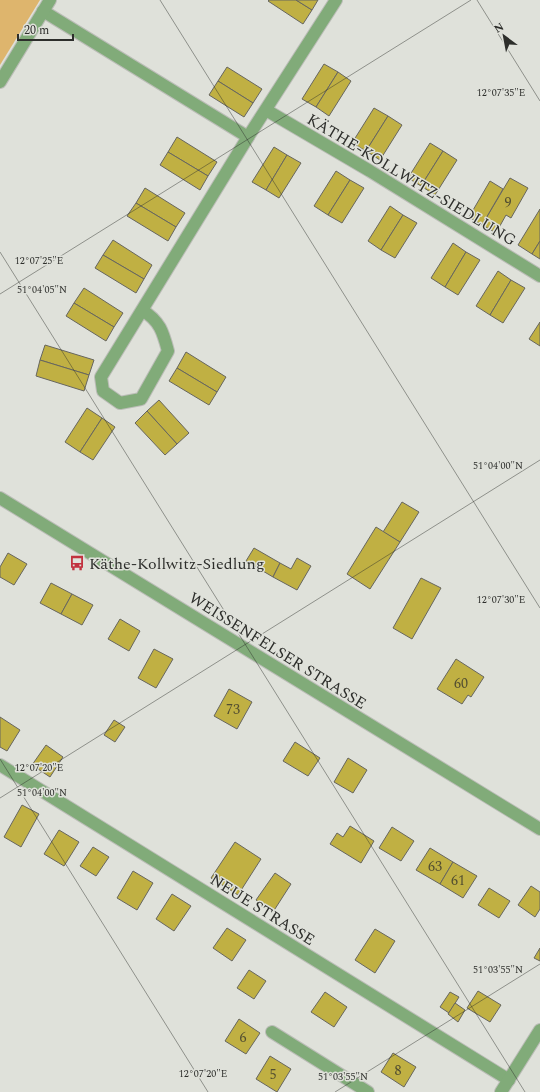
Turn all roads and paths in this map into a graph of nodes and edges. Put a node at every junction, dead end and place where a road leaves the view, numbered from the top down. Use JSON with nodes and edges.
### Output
{"nodes":[{"id":1,"x":50,"y":0,"type":"edge"},
{"id":2,"x":336,"y":0,"type":"edge"},
{"id":3,"x":43,"y":11,"type":"junction"},
{"id":4,"x":0,"y":82,"type":"edge"},
{"id":5,"x":266,"y":110,"type":"junction"},
{"id":6,"x":248,"y":137,"type":"junction"},
{"id":7,"x":540,"y":276,"type":"edge"},
{"id":8,"x":142,"y":310,"type":"junction"},
{"id":9,"x":0,"y":498,"type":"edge"},
{"id":10,"x":0,"y":765,"type":"edge"},
{"id":11,"x":540,"y":829,"type":"edge"},
{"id":12,"x":540,"y":1030,"type":"edge"},
{"id":13,"x":272,"y":1032,"type":"dead end"},
{"id":14,"x":509,"y":1080,"type":"junction"},
{"id":15,"x":368,"y":1092,"type":"edge"},
{"id":16,"x":501,"y":1092,"type":"edge"}],
"edges":[{"from":1,"to":3,"type":"street"},
{"from":2,"to":5,"type":"street"},
{"from":3,"to":4,"type":"street"},
{"from":3,"to":6,"type":"street"},
{"from":5,"to":6,"type":"street"},
{"from":5,"to":7,"type":"street","name":"KÄTHE-KOLLWITZ-SIEDLUNG"},
{"from":6,"to":8,"type":"street"},
{"from":8,"to":8,"type":"street"},
{"from":9,"to":11,"type":"street","name":"WEISSENFELSER STRASSE"},
{"from":10,"to":14,"type":"street","name":"NEUE STRASSE"},
{"from":12,"to":14,"type":"street"},
{"from":13,"to":15,"type":"street"},
{"from":14,"to":16,"type":"street"}]}
